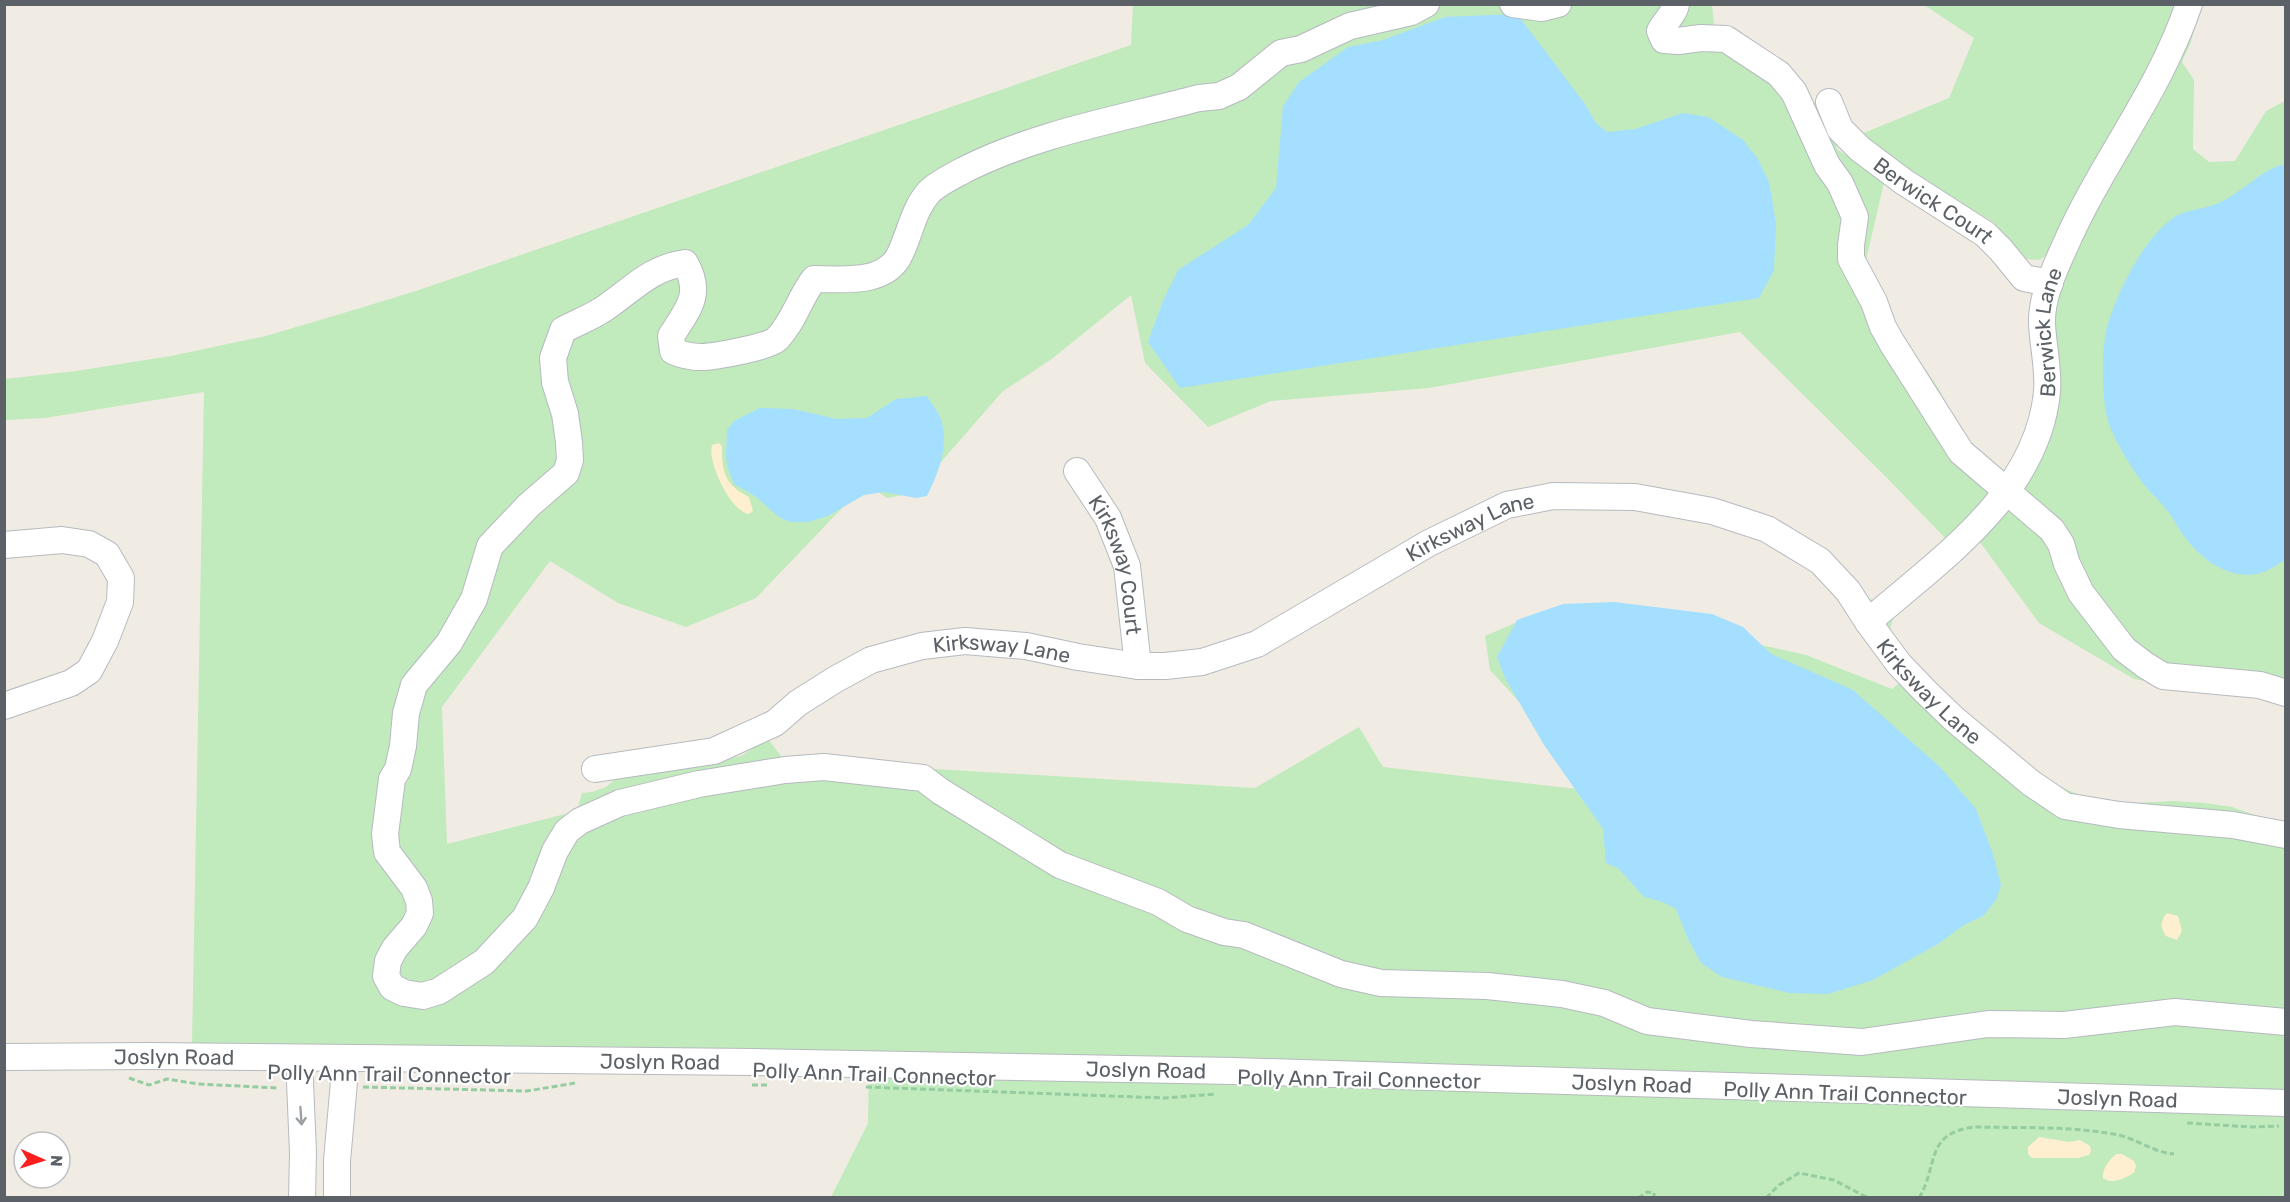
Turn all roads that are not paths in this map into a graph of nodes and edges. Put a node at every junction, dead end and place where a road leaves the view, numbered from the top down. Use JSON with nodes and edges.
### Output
{"nodes":[{"id":1,"x":1426,"y":4,"type":"edge"},
{"id":2,"x":1513,"y":4,"type":"edge"},
{"id":3,"x":1558,"y":4,"type":"edge"},
{"id":4,"x":1676,"y":4,"type":"edge"},
{"id":5,"x":2189,"y":4,"type":"edge"},
{"id":6,"x":1829,"y":102,"type":"dead end"},
{"id":7,"x":2050,"y":283,"type":"junction"},
{"id":8,"x":1077,"y":471,"type":"dead end"},
{"id":9,"x":2006,"y":492,"type":"junction"},
{"id":10,"x":4,"y":545,"type":"edge"},
{"id":11,"x":1868,"y":622,"type":"junction"},
{"id":12,"x":1138,"y":666,"type":"junction"},
{"id":13,"x":2286,"y":693,"type":"edge"},
{"id":14,"x":4,"y":706,"type":"edge"},
{"id":15,"x":595,"y":769,"type":"dead end"},
{"id":16,"x":2286,"y":835,"type":"edge"},
{"id":17,"x":2286,"y":1022,"type":"edge"},
{"id":18,"x":4,"y":1058,"type":"edge"},
{"id":19,"x":298,"y":1058,"type":"junction"},
{"id":20,"x":346,"y":1059,"type":"junction"},
{"id":21,"x":2286,"y":1103,"type":"edge"},
{"id":22,"x":302,"y":1197,"type":"edge"},
{"id":23,"x":337,"y":1197,"type":"edge"}],
"edges":[{"from":1,"to":17,"type":"street"},
{"from":2,"to":3,"type":"street"},
{"from":4,"to":9,"type":"street"},
{"from":5,"to":7,"type":"street","name":"Berwick Lane"},
{"from":6,"to":7,"type":"street","name":"Berwick Court"},
{"from":7,"to":9,"type":"street","name":"Berwick Lane"},
{"from":8,"to":12,"type":"street","name":"Kirksway Court"},
{"from":9,"to":11,"type":"street","name":"Berwick Lane"},
{"from":9,"to":13,"type":"street"},
{"from":10,"to":14,"type":"street"},
{"from":11,"to":12,"type":"street","name":"Kirksway Lane"},
{"from":11,"to":16,"type":"street","name":"Kirksway Lane"},
{"from":12,"to":15,"type":"street","name":"Kirksway Lane"},
{"from":18,"to":19,"type":"street","name":"Joslyn Road"},
{"from":19,"to":20,"type":"street","name":"Joslyn Road"},
{"from":19,"to":22,"type":"street","one_way":true},
{"from":20,"to":21,"type":"street","name":"Joslyn Road"},
{"from":20,"to":23,"type":"street"}]}
